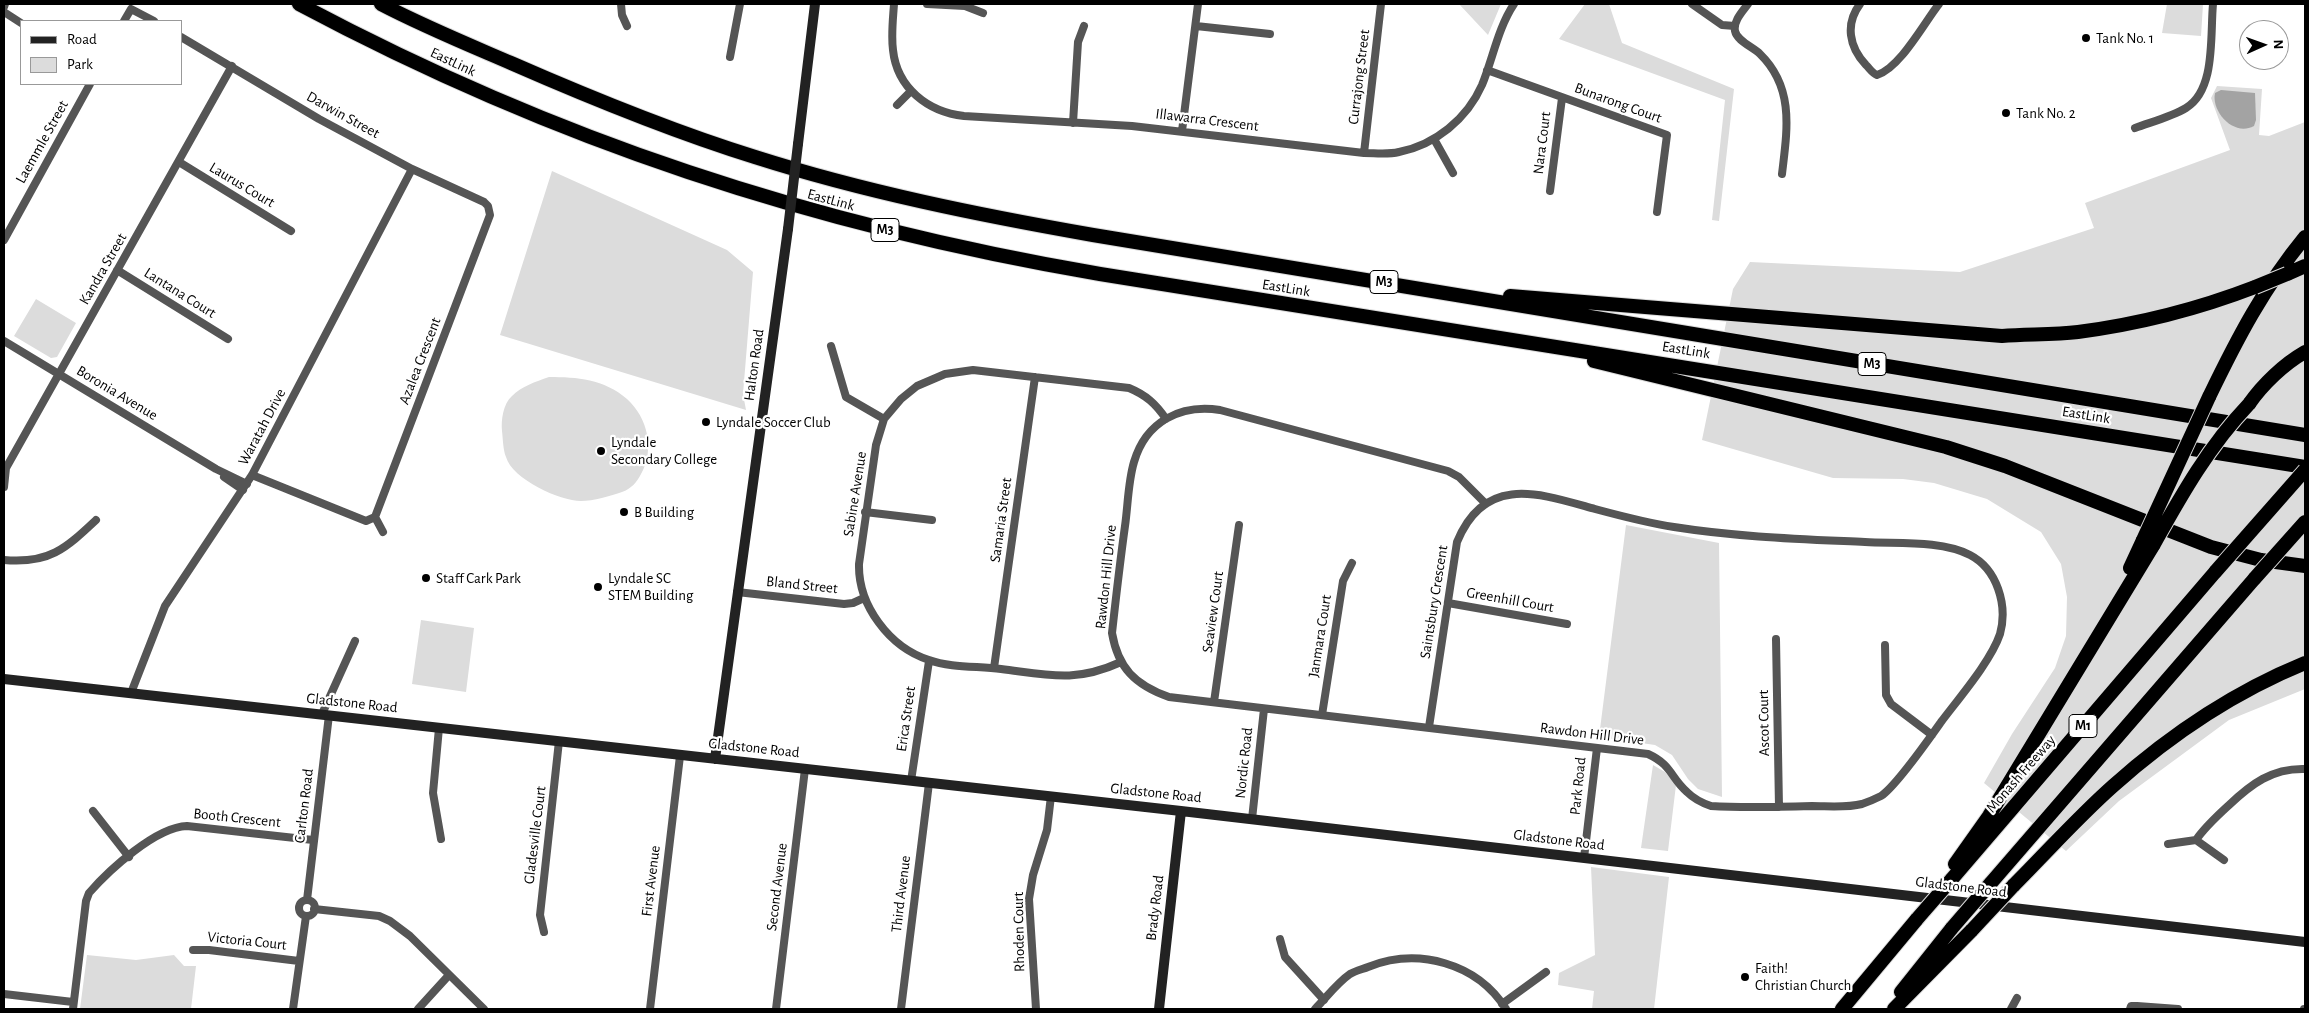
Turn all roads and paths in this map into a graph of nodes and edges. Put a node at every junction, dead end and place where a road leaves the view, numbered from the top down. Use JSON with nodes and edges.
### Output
{"nodes":[{"id":1,"x":299,"y":4,"type":"edge"},
{"id":2,"x":381,"y":4,"type":"edge"},
{"id":3,"x":621,"y":4,"type":"edge"},
{"id":4,"x":740,"y":4,"type":"edge"},
{"id":5,"x":815,"y":4,"type":"edge"},
{"id":6,"x":894,"y":4,"type":"edge"},
{"id":7,"x":927,"y":4,"type":"edge"},
{"id":8,"x":1198,"y":4,"type":"edge"},
{"id":9,"x":1381,"y":4,"type":"edge"},
{"id":10,"x":1514,"y":4,"type":"edge"},
{"id":11,"x":1692,"y":4,"type":"edge"},
{"id":12,"x":1748,"y":4,"type":"edge"},
{"id":13,"x":1860,"y":4,"type":"edge"},
{"id":14,"x":1939,"y":4,"type":"edge"},
{"id":15,"x":2213,"y":4,"type":"edge"},
{"id":16,"x":4,"y":12,"type":"edge"},
{"id":17,"x":983,"y":13,"type":"dead end"},
{"id":18,"x":125,"y":20,"type":"edge"},
{"id":19,"x":152,"y":20,"type":"edge"},
{"id":20,"x":20,"y":21,"type":"edge"},
{"id":21,"x":627,"y":26,"type":"dead end"},
{"id":22,"x":1084,"y":26,"type":"dead end"},
{"id":23,"x":1196,"y":26,"type":"junction"},
{"id":24,"x":1735,"y":26,"type":"junction"},
{"id":25,"x":1270,"y":34,"type":"dead end"},
{"id":26,"x":182,"y":38,"type":"edge"},
{"id":27,"x":730,"y":57,"type":"dead end"},
{"id":28,"x":232,"y":66,"type":"junction"},
{"id":29,"x":1487,"y":70,"type":"junction"},
{"id":30,"x":89,"y":85,"type":"edge"},
{"id":31,"x":911,"y":91,"type":"junction"},
{"id":32,"x":1562,"y":98,"type":"junction"},
{"id":33,"x":897,"y":105,"type":"dead end"},
{"id":34,"x":1073,"y":122,"type":"junction"},
{"id":35,"x":2135,"y":128,"type":"dead end"},
{"id":36,"x":1182,"y":131,"type":"junction"},
{"id":37,"x":1434,"y":139,"type":"junction"},
{"id":38,"x":1364,"y":153,"type":"junction"},
{"id":39,"x":179,"y":162,"type":"junction"},
{"id":40,"x":412,"y":169,"type":"junction"},
{"id":41,"x":1453,"y":173,"type":"dead end"},
{"id":42,"x":1782,"y":174,"type":"dead end"},
{"id":43,"x":1550,"y":191,"type":"dead end"},
{"id":44,"x":1657,"y":212,"type":"dead end"},
{"id":45,"x":490,"y":215,"type":"joint"},
{"id":46,"x":291,"y":230,"type":"dead end"},
{"id":47,"x":2305,"y":237,"type":"edge"},
{"id":48,"x":4,"y":240,"type":"edge"},
{"id":49,"x":2305,"y":266,"type":"edge"},
{"id":50,"x":117,"y":270,"type":"junction"},
{"id":51,"x":1440,"y":291,"type":"junction"},
{"id":52,"x":228,"y":339,"type":"dead end"},
{"id":53,"x":1505,"y":339,"type":"junction"},
{"id":54,"x":4,"y":341,"type":"edge"},
{"id":55,"x":831,"y":346,"type":"dead end"},
{"id":56,"x":2305,"y":352,"type":"edge"},
{"id":57,"x":59,"y":374,"type":"junction"},
{"id":58,"x":1035,"y":377,"type":"junction"},
{"id":59,"x":1166,"y":418,"type":"junction"},
{"id":60,"x":884,"y":419,"type":"junction"},
{"id":61,"x":2305,"y":435,"type":"edge"},
{"id":62,"x":2305,"y":469,"type":"edge"},
{"id":63,"x":252,"y":475,"type":"junction"},
{"id":64,"x":4,"y":487,"type":"edge"},
{"id":65,"x":245,"y":487,"type":"junction"},
{"id":66,"x":1497,"y":498,"type":"joint"},
{"id":67,"x":1486,"y":504,"type":"junction"},
{"id":68,"x":865,"y":512,"type":"junction"},
{"id":69,"x":375,"y":517,"type":"junction"},
{"id":70,"x":96,"y":520,"type":"dead end"},
{"id":71,"x":932,"y":520,"type":"dead end"},
{"id":72,"x":2305,"y":522,"type":"edge"},
{"id":73,"x":1239,"y":525,"type":"dead end"},
{"id":74,"x":383,"y":532,"type":"dead end"},
{"id":75,"x":2148,"y":542,"type":"junction"},
{"id":76,"x":4,"y":560,"type":"edge"},
{"id":77,"x":1352,"y":563,"type":"dead end"},
{"id":78,"x":2305,"y":566,"type":"edge"},
{"id":79,"x":737,"y":592,"type":"junction"},
{"id":80,"x":864,"y":598,"type":"junction"},
{"id":81,"x":1448,"y":603,"type":"junction"},
{"id":82,"x":1568,"y":624,"type":"dead end"},
{"id":83,"x":1776,"y":639,"type":"dead end"},
{"id":84,"x":355,"y":641,"type":"dead end"},
{"id":85,"x":1885,"y":645,"type":"dead end"},
{"id":86,"x":929,"y":660,"type":"junction"},
{"id":87,"x":1121,"y":662,"type":"junction"},
{"id":88,"x":2305,"y":664,"type":"edge"},
{"id":89,"x":994,"y":668,"type":"junction"},
{"id":90,"x":4,"y":679,"type":"edge"},
{"id":91,"x":132,"y":693,"type":"junction"},
{"id":92,"x":1214,"y":702,"type":"junction"},
{"id":93,"x":1264,"y":709,"type":"junction"},
{"id":94,"x":326,"y":715,"type":"junction"},
{"id":95,"x":1322,"y":715,"type":"junction"},
{"id":96,"x":1430,"y":727,"type":"junction"},
{"id":97,"x":439,"y":728,"type":"junction"},
{"id":98,"x":1932,"y":735,"type":"junction"},
{"id":99,"x":559,"y":741,"type":"junction"},
{"id":100,"x":1597,"y":748,"type":"junction"},
{"id":101,"x":680,"y":756,"type":"junction"},
{"id":102,"x":715,"y":759,"type":"junction"},
{"id":103,"x":805,"y":769,"type":"junction"},
{"id":104,"x":2305,"y":769,"type":"edge"},
{"id":105,"x":911,"y":781,"type":"junction"},
{"id":106,"x":929,"y":783,"type":"junction"},
{"id":107,"x":1051,"y":796,"type":"junction"},
{"id":108,"x":1779,"y":807,"type":"junction"},
{"id":109,"x":93,"y":811,"type":"dead end"},
{"id":110,"x":1181,"y":811,"type":"junction"},
{"id":111,"x":1252,"y":819,"type":"junction"},
{"id":112,"x":441,"y":839,"type":"dead end"},
{"id":113,"x":313,"y":840,"type":"junction"},
{"id":114,"x":2196,"y":840,"type":"junction"},
{"id":115,"x":2168,"y":844,"type":"dead end"},
{"id":116,"x":129,"y":857,"type":"junction"},
{"id":117,"x":1584,"y":858,"type":"junction"},
{"id":118,"x":2224,"y":860,"type":"dead end"},
{"id":119,"x":1948,"y":879,"type":"junction"},
{"id":120,"x":307,"y":900,"type":"junction"},
{"id":121,"x":314,"y":909,"type":"junction"},
{"id":122,"x":306,"y":916,"type":"junction"},
{"id":123,"x":544,"y":932,"type":"dead end"},
{"id":124,"x":1280,"y":939,"type":"dead end"},
{"id":125,"x":2305,"y":942,"type":"edge"},
{"id":126,"x":193,"y":950,"type":"dead end"},
{"id":127,"x":299,"y":961,"type":"junction"},
{"id":128,"x":1546,"y":972,"type":"dead end"},
{"id":129,"x":449,"y":975,"type":"junction"},
{"id":130,"x":4,"y":994,"type":"edge"},
{"id":131,"x":2017,"y":998,"type":"dead end"},
{"id":132,"x":1324,"y":1000,"type":"junction"},
{"id":133,"x":73,"y":1006,"type":"edge"},
{"id":134,"x":1504,"y":1006,"type":"edge"},
{"id":135,"x":293,"y":1009,"type":"edge"},
{"id":136,"x":418,"y":1009,"type":"edge"},
{"id":137,"x":484,"y":1009,"type":"edge"},
{"id":138,"x":650,"y":1009,"type":"edge"},
{"id":139,"x":776,"y":1009,"type":"edge"},
{"id":140,"x":901,"y":1009,"type":"edge"},
{"id":141,"x":1036,"y":1009,"type":"edge"},
{"id":142,"x":1158,"y":1009,"type":"edge"},
{"id":143,"x":1315,"y":1009,"type":"edge"},
{"id":144,"x":1842,"y":1009,"type":"edge"},
{"id":145,"x":1887,"y":1009,"type":"edge"},
{"id":146,"x":1894,"y":1009,"type":"edge"},
{"id":147,"x":2011,"y":1009,"type":"edge"},
{"id":148,"x":2130,"y":1009,"type":"edge"},
{"id":149,"x":2178,"y":1009,"type":"edge"}],
"edges":[{"from":1,"to":53,"type":"highway","name":"EastLink","number":"M3"},
{"from":2,"to":51,"type":"highway","name":"EastLink","number":"M3"},
{"from":3,"to":21,"type":"street"},
{"from":4,"to":27,"type":"street"},
{"from":5,"to":79,"type":"main road","name":"Halton Road","bridge":true},
{"from":6,"to":31,"type":"street","name":"Illawarra Crescent"},
{"from":7,"to":17,"type":"street"},
{"from":8,"to":23,"type":"street"},
{"from":9,"to":38,"type":"street","name":"Currajong Street"},
{"from":10,"to":29,"type":"street","name":"Illawarra Crescent"},
{"from":11,"to":24,"type":"street"},
{"from":12,"to":24,"type":"street"},
{"from":13,"to":14,"type":"street"},
{"from":15,"to":35,"type":"street"},
{"from":16,"to":20,"type":"street"},
{"from":18,"to":19,"type":"street"},
{"from":22,"to":34,"type":"street"},
{"from":23,"to":25,"type":"street"},
{"from":23,"to":36,"type":"street"},
{"from":24,"to":42,"type":"street"},
{"from":26,"to":28,"type":"street","name":"Darwin Street"},
{"from":28,"to":39,"type":"street","name":"Kandra Street"},
{"from":28,"to":40,"type":"street","name":"Darwin Street"},
{"from":29,"to":32,"type":"street","name":"Bunarong Court"},
{"from":29,"to":37,"type":"street","name":"Illawarra Crescent"},
{"from":30,"to":48,"type":"street","name":"Laemmle Street"},
{"from":31,"to":33,"type":"street"},
{"from":31,"to":34,"type":"street","name":"Illawarra Crescent"},
{"from":32,"to":43,"type":"street","name":"Nara Court"},
{"from":32,"to":44,"type":"street","name":"Bunarong Court"},
{"from":34,"to":36,"type":"street","name":"Illawarra Crescent"},
{"from":36,"to":38,"type":"street","name":"Illawarra Crescent"},
{"from":37,"to":38,"type":"street","name":"Illawarra Crescent"},
{"from":37,"to":41,"type":"street"},
{"from":39,"to":46,"type":"street","name":"Laurus Court"},
{"from":39,"to":50,"type":"street","name":"Kandra Street"},
{"from":40,"to":45,"type":"street","name":"Darwin Street"},
{"from":40,"to":63,"type":"street","name":"Waratah Drive"},
{"from":45,"to":69,"type":"street","name":"Azalea Crescent"},
{"from":47,"to":75,"type":"highway","bridge":true},
{"from":49,"to":51,"type":"highway","bridge":true},
{"from":50,"to":52,"type":"street","name":"Lantana Court"},
{"from":50,"to":57,"type":"street","name":"Kandra Street"},
{"from":51,"to":61,"type":"highway","name":"EastLink","number":"M3"},
{"from":53,"to":62,"type":"highway","name":"EastLink","number":"M3"},
{"from":53,"to":78,"type":"highway"},
{"from":54,"to":57,"type":"street","name":"Boronia Avenue"},
{"from":55,"to":60,"type":"street"},
{"from":56,"to":75,"type":"highway","bridge":true},
{"from":57,"to":64,"type":"street","name":"Kandra Street"},
{"from":57,"to":65,"type":"street","name":"Boronia Avenue"},
{"from":58,"to":59,"type":"street","name":"Sabine Avenue"},
{"from":58,"to":60,"type":"street","name":"Sabine Avenue"},
{"from":58,"to":89,"type":"street","name":"Samaria Street"},
{"from":59,"to":67,"type":"street","name":"Rawdon Hill Drive"},
{"from":59,"to":87,"type":"street","name":"Rawdon Hill Drive"},
{"from":60,"to":68,"type":"street","name":"Sabine Avenue"},
{"from":62,"to":119,"type":"highway","name":"Monash Freeway","number":"M1","bridge":true},
{"from":63,"to":65,"type":"street","name":"Waratah Drive"},
{"from":63,"to":69,"type":"street"},
{"from":65,"to":91,"type":"street","name":"Waratah Drive"},
{"from":66,"to":67,"type":"street","name":"Saintsbury Crescent"},
{"from":66,"to":98,"type":"street","name":"Rawdon Hill Drive"},
{"from":67,"to":81,"type":"street","name":"Saintsbury Crescent"},
{"from":68,"to":71,"type":"street"},
{"from":68,"to":80,"type":"street","name":"Sabine Avenue"},
{"from":69,"to":74,"type":"street"},
{"from":70,"to":76,"type":"street"},
{"from":72,"to":145,"type":"highway","number":"M1","bridge":true},
{"from":73,"to":92,"type":"street","name":"Seaview Court"},
{"from":75,"to":119,"type":"highway"},
{"from":77,"to":95,"type":"street","name":"Janmara Court"},
{"from":79,"to":80,"type":"street","name":"Bland Street"},
{"from":79,"to":102,"type":"main road","name":"Halton Road"},
{"from":80,"to":86,"type":"street","name":"Sabine Avenue"},
{"from":81,"to":82,"type":"street","name":"Greenhill Court"},
{"from":81,"to":96,"type":"street","name":"Saintsbury Crescent"},
{"from":83,"to":108,"type":"street","name":"Ascot Court"},
{"from":84,"to":94,"type":"street","name":"Carlton Road"},
{"from":85,"to":98,"type":"street"},
{"from":86,"to":89,"type":"street","name":"Sabine Avenue"},
{"from":86,"to":105,"type":"street","name":"Erica Street"},
{"from":87,"to":89,"type":"street","name":"Sabine Avenue"},
{"from":87,"to":92,"type":"street","name":"Rawdon Hill Drive"},
{"from":88,"to":146,"type":"highway","bridge":true},
{"from":90,"to":91,"type":"main road","name":"Gladstone Road"},
{"from":91,"to":94,"type":"main road","name":"Gladstone Road"},
{"from":92,"to":93,"type":"street","name":"Rawdon Hill Drive"},
{"from":93,"to":95,"type":"street","name":"Rawdon Hill Drive"},
{"from":93,"to":111,"type":"street","name":"Nordic Road"},
{"from":94,"to":97,"type":"main road","name":"Gladstone Road"},
{"from":94,"to":113,"type":"street","name":"Carlton Road"},
{"from":95,"to":96,"type":"street","name":"Rawdon Hill Drive"},
{"from":96,"to":100,"type":"street","name":"Rawdon Hill Drive"},
{"from":97,"to":99,"type":"main road","name":"Gladstone Road"},
{"from":97,"to":112,"type":"street"},
{"from":98,"to":108,"type":"street","name":"Rawdon Hill Drive"},
{"from":99,"to":101,"type":"main road","name":"Gladstone Road"},
{"from":99,"to":123,"type":"street","name":"Gladesville Court"},
{"from":100,"to":108,"type":"street","name":"Rawdon Hill Drive"},
{"from":100,"to":117,"type":"street","name":"Park Road"},
{"from":101,"to":102,"type":"main road","name":"Gladstone Road"},
{"from":101,"to":138,"type":"street","name":"First Avenue"},
{"from":102,"to":103,"type":"main road","name":"Gladstone Road"},
{"from":103,"to":105,"type":"main road","name":"Gladstone Road"},
{"from":103,"to":139,"type":"street","name":"Second Avenue"},
{"from":104,"to":114,"type":"street"},
{"from":105,"to":106,"type":"main road","name":"Gladstone Road"},
{"from":106,"to":107,"type":"main road","name":"Gladstone Road"},
{"from":106,"to":140,"type":"street","name":"Third Avenue"},
{"from":107,"to":110,"type":"main road","name":"Gladstone Road"},
{"from":107,"to":141,"type":"street","name":"Rhoden Court"},
{"from":109,"to":116,"type":"street"},
{"from":110,"to":111,"type":"main road","name":"Gladstone Road"},
{"from":110,"to":142,"type":"main road","name":"Brady Road"},
{"from":111,"to":117,"type":"main road","name":"Gladstone Road"},
{"from":113,"to":116,"type":"street","name":"Booth Crescent"},
{"from":113,"to":120,"type":"street","name":"Carlton Road"},
{"from":114,"to":115,"type":"street"},
{"from":114,"to":118,"type":"street"},
{"from":116,"to":133,"type":"street","name":"Booth Crescent"},
{"from":117,"to":125,"type":"main road","name":"Gladstone Road"},
{"from":119,"to":144,"type":"highway","bridge":true},
{"from":120,"to":121,"type":"street"},
{"from":120,"to":122,"type":"street"},
{"from":121,"to":122,"type":"street"},
{"from":121,"to":129,"type":"street"},
{"from":122,"to":127,"type":"street"},
{"from":124,"to":132,"type":"street"},
{"from":126,"to":127,"type":"street","name":"Victoria Court"},
{"from":127,"to":135,"type":"street"},
{"from":128,"to":134,"type":"street"},
{"from":129,"to":136,"type":"street"},
{"from":129,"to":137,"type":"street"},
{"from":130,"to":133,"type":"street"},
{"from":131,"to":147,"type":"street"},
{"from":132,"to":134,"type":"street"},
{"from":132,"to":143,"type":"street"},
{"from":148,"to":149,"type":"street"}]}
